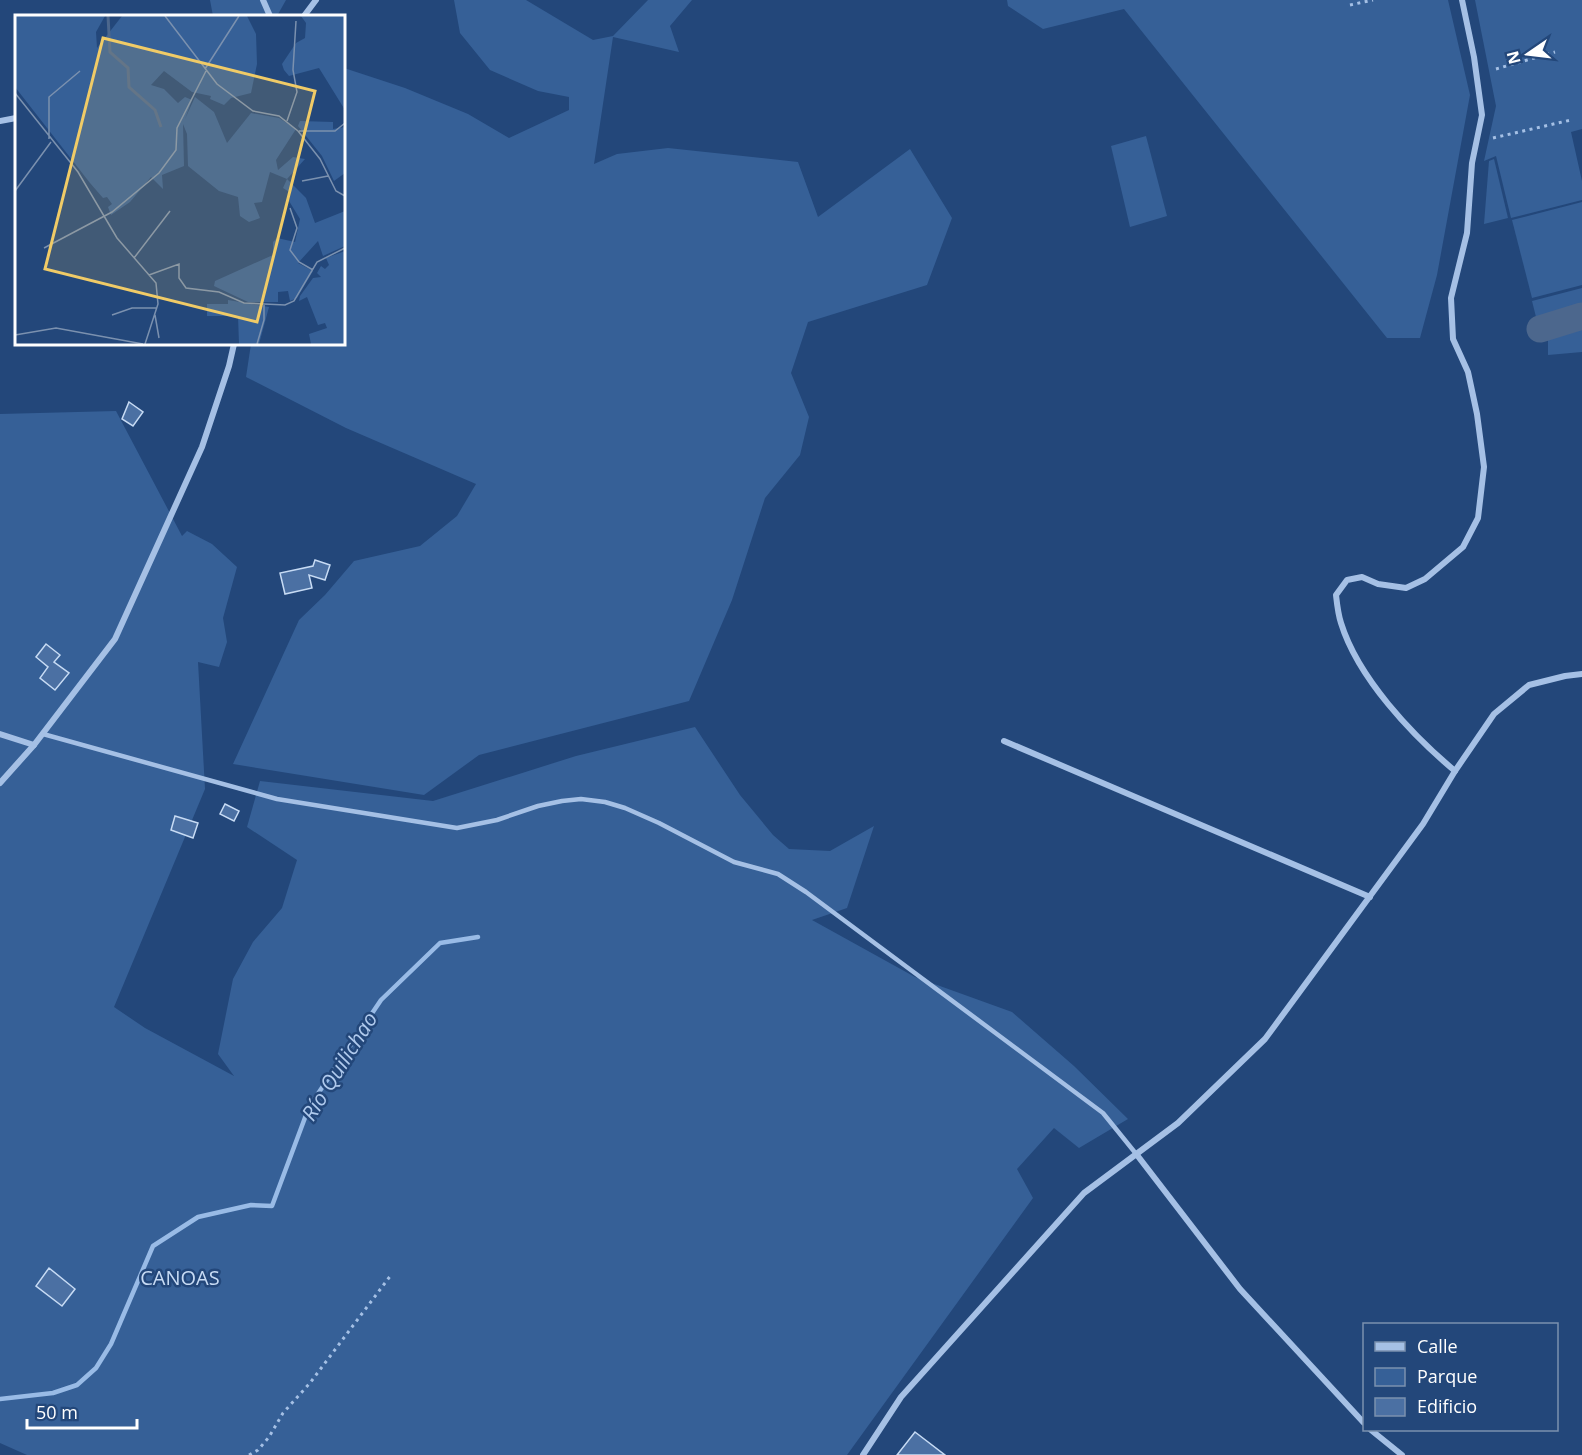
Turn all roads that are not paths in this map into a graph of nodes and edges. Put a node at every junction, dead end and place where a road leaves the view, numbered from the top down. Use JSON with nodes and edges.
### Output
{"nodes":[{"id":1,"x":263,"y":0,"type":"edge"},
{"id":2,"x":316,"y":0,"type":"edge"},
{"id":3,"x":1462,"y":0,"type":"edge"},
{"id":4,"x":270,"y":15,"type":"edge"},
{"id":5,"x":305,"y":15,"type":"edge"},
{"id":6,"x":15,"y":118,"type":"edge"},
{"id":7,"x":0,"y":122,"type":"edge"},
{"id":8,"x":234,"y":345,"type":"edge"},
{"id":9,"x":1582,"y":674,"type":"edge"},
{"id":10,"x":0,"y":734,"type":"edge"},
{"id":11,"x":43,"y":734,"type":"junction"},
{"id":12,"x":1004,"y":741,"type":"dead end"},
{"id":13,"x":34,"y":745,"type":"junction"},
{"id":14,"x":1455,"y":771,"type":"junction"},
{"id":15,"x":0,"y":783,"type":"edge"},
{"id":16,"x":1370,"y":897,"type":"junction"},
{"id":17,"x":1137,"y":1155,"type":"junction"},
{"id":18,"x":1363,"y":1421,"type":"edge"},
{"id":19,"x":1372,"y":1431,"type":"edge"},
{"id":20,"x":863,"y":1455,"type":"edge"},
{"id":21,"x":1402,"y":1455,"type":"edge"}],
"edges":[{"from":1,"to":4,"type":"street"},
{"from":2,"to":5,"type":"street"},
{"from":3,"to":14,"type":"street"},
{"from":6,"to":7,"type":"street"},
{"from":8,"to":11,"type":"street"},
{"from":9,"to":14,"type":"street"},
{"from":10,"to":13,"type":"street"},
{"from":11,"to":13,"type":"street"},
{"from":11,"to":17,"type":"lane"},
{"from":12,"to":16,"type":"street"},
{"from":13,"to":15,"type":"street"},
{"from":14,"to":16,"type":"street"},
{"from":16,"to":17,"type":"street"},
{"from":17,"to":18,"type":"street"},
{"from":17,"to":20,"type":"street"},
{"from":19,"to":21,"type":"street"}]}
